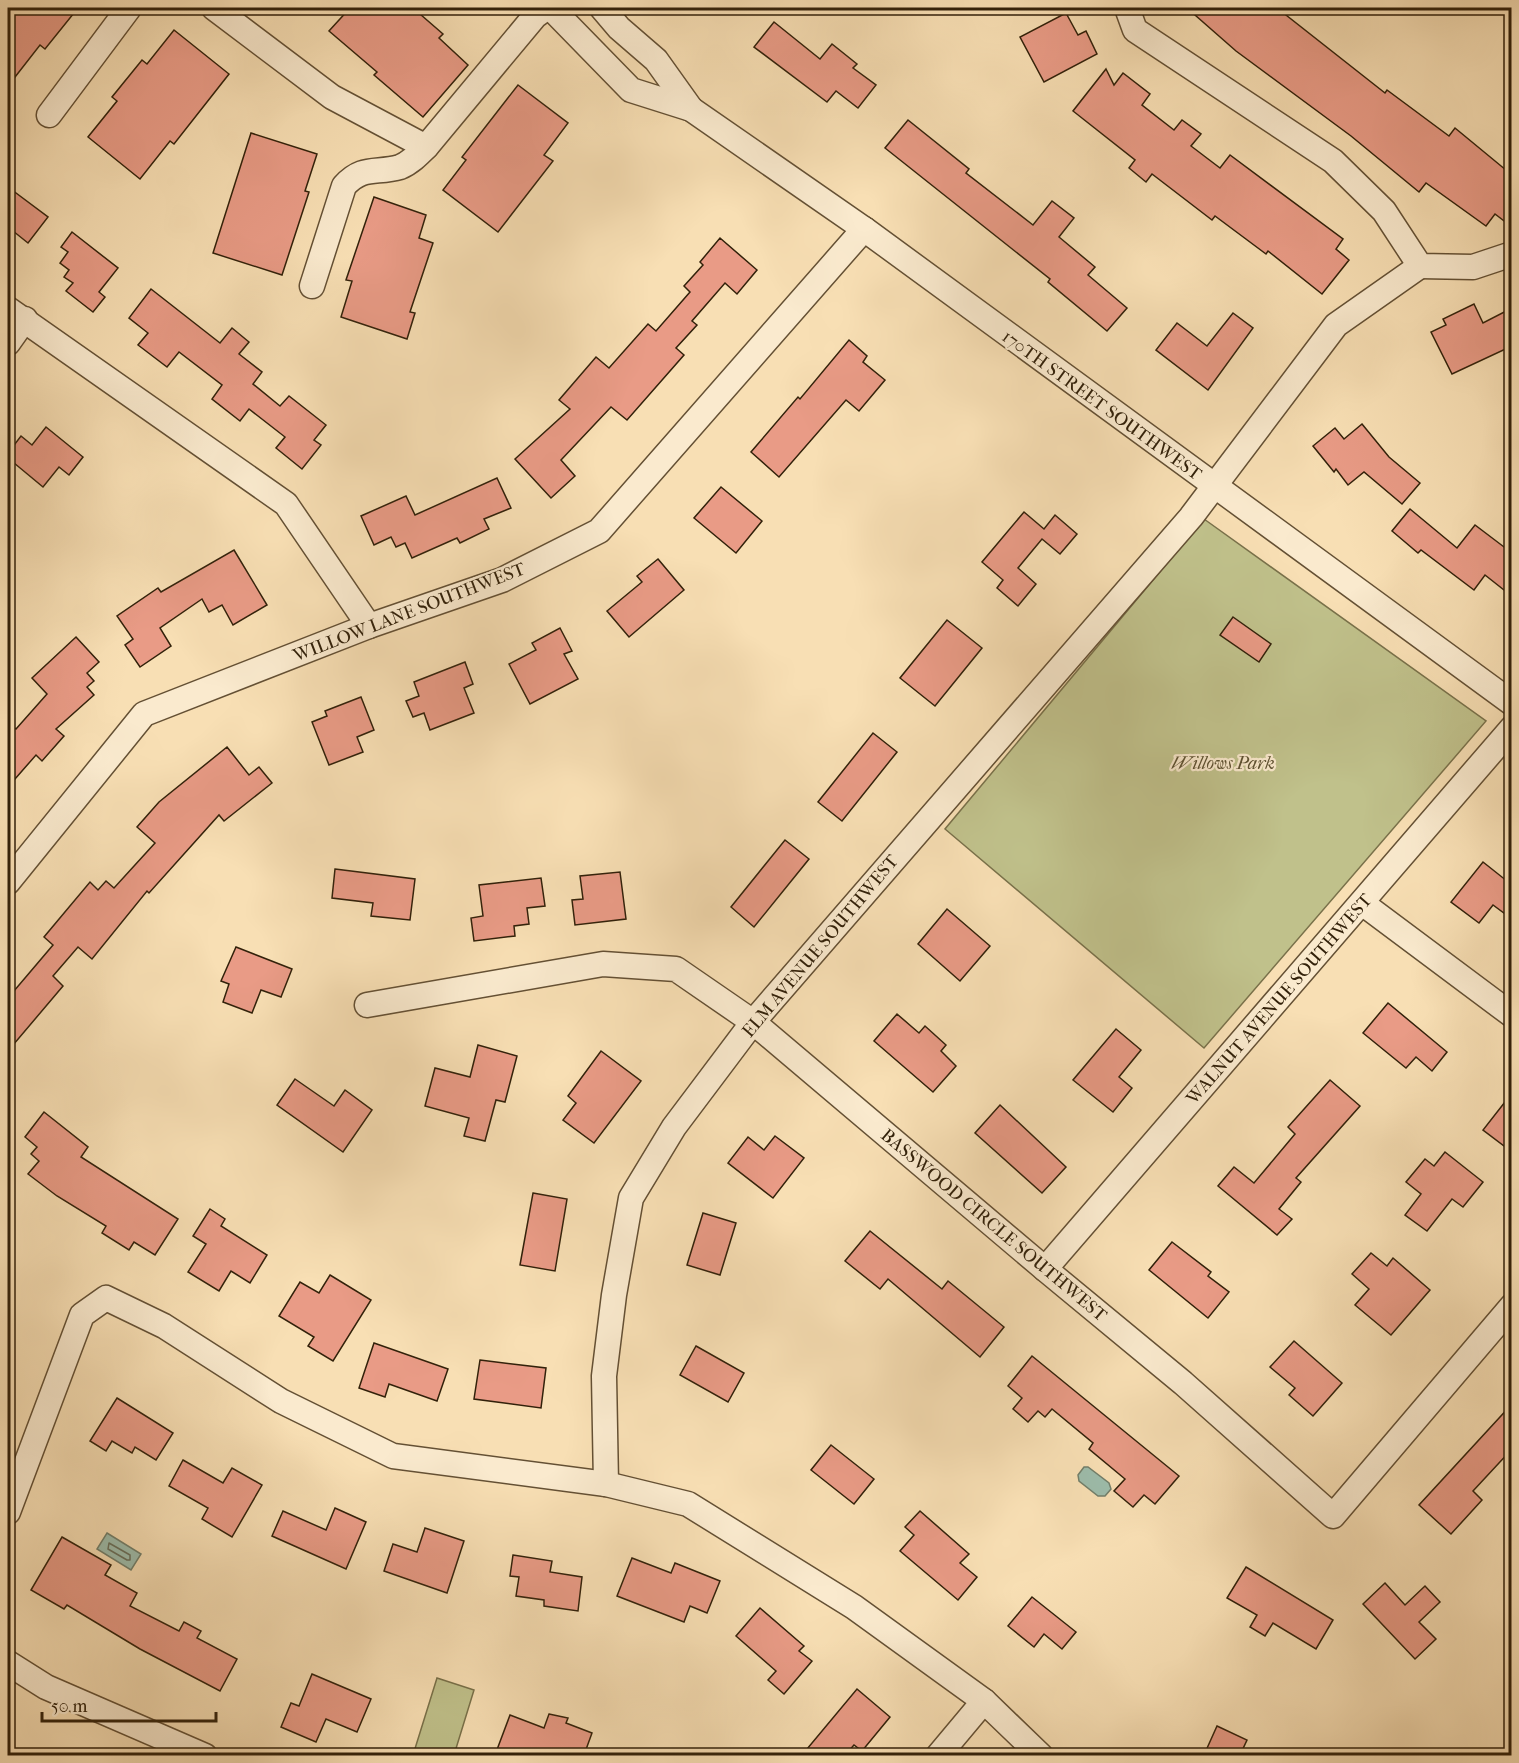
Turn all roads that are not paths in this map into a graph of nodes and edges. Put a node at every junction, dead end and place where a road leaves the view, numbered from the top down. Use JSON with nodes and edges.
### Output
{"nodes":[{"id":1,"x":129,"y":8,"type":"edge"},
{"id":2,"x":214,"y":8,"type":"edge"},
{"id":3,"x":546,"y":8,"type":"edge"},
{"id":4,"x":551,"y":8,"type":"edge"},
{"id":5,"x":602,"y":8,"type":"edge"},
{"id":6,"x":1127,"y":8,"type":"edge"},
{"id":7,"x":690,"y":109,"type":"junction"},
{"id":8,"x":49,"y":115,"type":"dead end"},
{"id":9,"x":426,"y":147,"type":"junction"},
{"id":10,"x":864,"y":229,"type":"junction"},
{"id":11,"x":1512,"y":254,"type":"edge"},
{"id":12,"x":1420,"y":266,"type":"junction"},
{"id":13,"x":312,"y":286,"type":"dead end"},
{"id":14,"x":16,"y":314,"type":"edge"},
{"id":15,"x":8,"y":343,"type":"edge"},
{"id":16,"x":1212,"y":486,"type":"junction"},
{"id":17,"x":369,"y":626,"type":"junction"},
{"id":18,"x":1512,"y":703,"type":"edge"},
{"id":19,"x":1512,"y":728,"type":"edge"},
{"id":20,"x":8,"y":882,"type":"edge"},
{"id":21,"x":1362,"y":903,"type":"junction"},
{"id":22,"x":366,"y":1005,"type":"dead end"},
{"id":23,"x":1512,"y":1015,"type":"edge"},
{"id":24,"x":753,"y":1022,"type":"junction"},
{"id":25,"x":1044,"y":1269,"type":"junction"},
{"id":26,"x":1512,"y":1306,"type":"edge"},
{"id":27,"x":606,"y":1484,"type":"junction"},
{"id":28,"x":8,"y":1512,"type":"edge"},
{"id":29,"x":8,"y":1663,"type":"edge"},
{"id":30,"x":984,"y":1701,"type":"junction"},
{"id":31,"x":205,"y":1755,"type":"edge"},
{"id":32,"x":938,"y":1755,"type":"edge"},
{"id":33,"x":1041,"y":1755,"type":"edge"}],
"edges":[{"from":1,"to":8,"type":"street"},
{"from":2,"to":9,"type":"street"},
{"from":3,"to":9,"type":"street"},
{"from":4,"to":7,"type":"street","name":"170TH STREET SOUTHWEST"},
{"from":5,"to":7,"type":"street","name":"170TH STREET SOUTHWEST"},
{"from":6,"to":12,"type":"street"},
{"from":7,"to":10,"type":"street","name":"170TH STREET SOUTHWEST"},
{"from":9,"to":13,"type":"street"},
{"from":10,"to":16,"type":"street","name":"170TH STREET SOUTHWEST"},
{"from":10,"to":17,"type":"street","name":"WILLOW LANE SOUTHWEST"},
{"from":11,"to":12,"type":"street"},
{"from":12,"to":16,"type":"street","name":"ELM AVENUE SOUTHWEST"},
{"from":14,"to":15,"type":"street"},
{"from":14,"to":17,"type":"street"},
{"from":16,"to":18,"type":"street","name":"170TH STREET SOUTHWEST"},
{"from":16,"to":24,"type":"street","name":"ELM AVENUE SOUTHWEST"},
{"from":17,"to":20,"type":"street","name":"WILLOW LANE SOUTHWEST"},
{"from":19,"to":21,"type":"street","name":"WALNUT AVENUE SOUTHWEST"},
{"from":21,"to":23,"type":"street"},
{"from":21,"to":25,"type":"street","name":"WALNUT AVENUE SOUTHWEST"},
{"from":22,"to":24,"type":"street","name":"BASSWOOD CIRCLE SOUTHWEST"},
{"from":24,"to":25,"type":"street","name":"BASSWOOD CIRCLE SOUTHWEST"},
{"from":24,"to":27,"type":"street","name":"ELM AVENUE SOUTHWEST"},
{"from":25,"to":26,"type":"street","name":"BASSWOOD CIRCLE SOUTHWEST"},
{"from":27,"to":28,"type":"street"},
{"from":27,"to":30,"type":"street"},
{"from":29,"to":31,"type":"street"},
{"from":30,"to":32,"type":"street"},
{"from":30,"to":33,"type":"street"}]}
